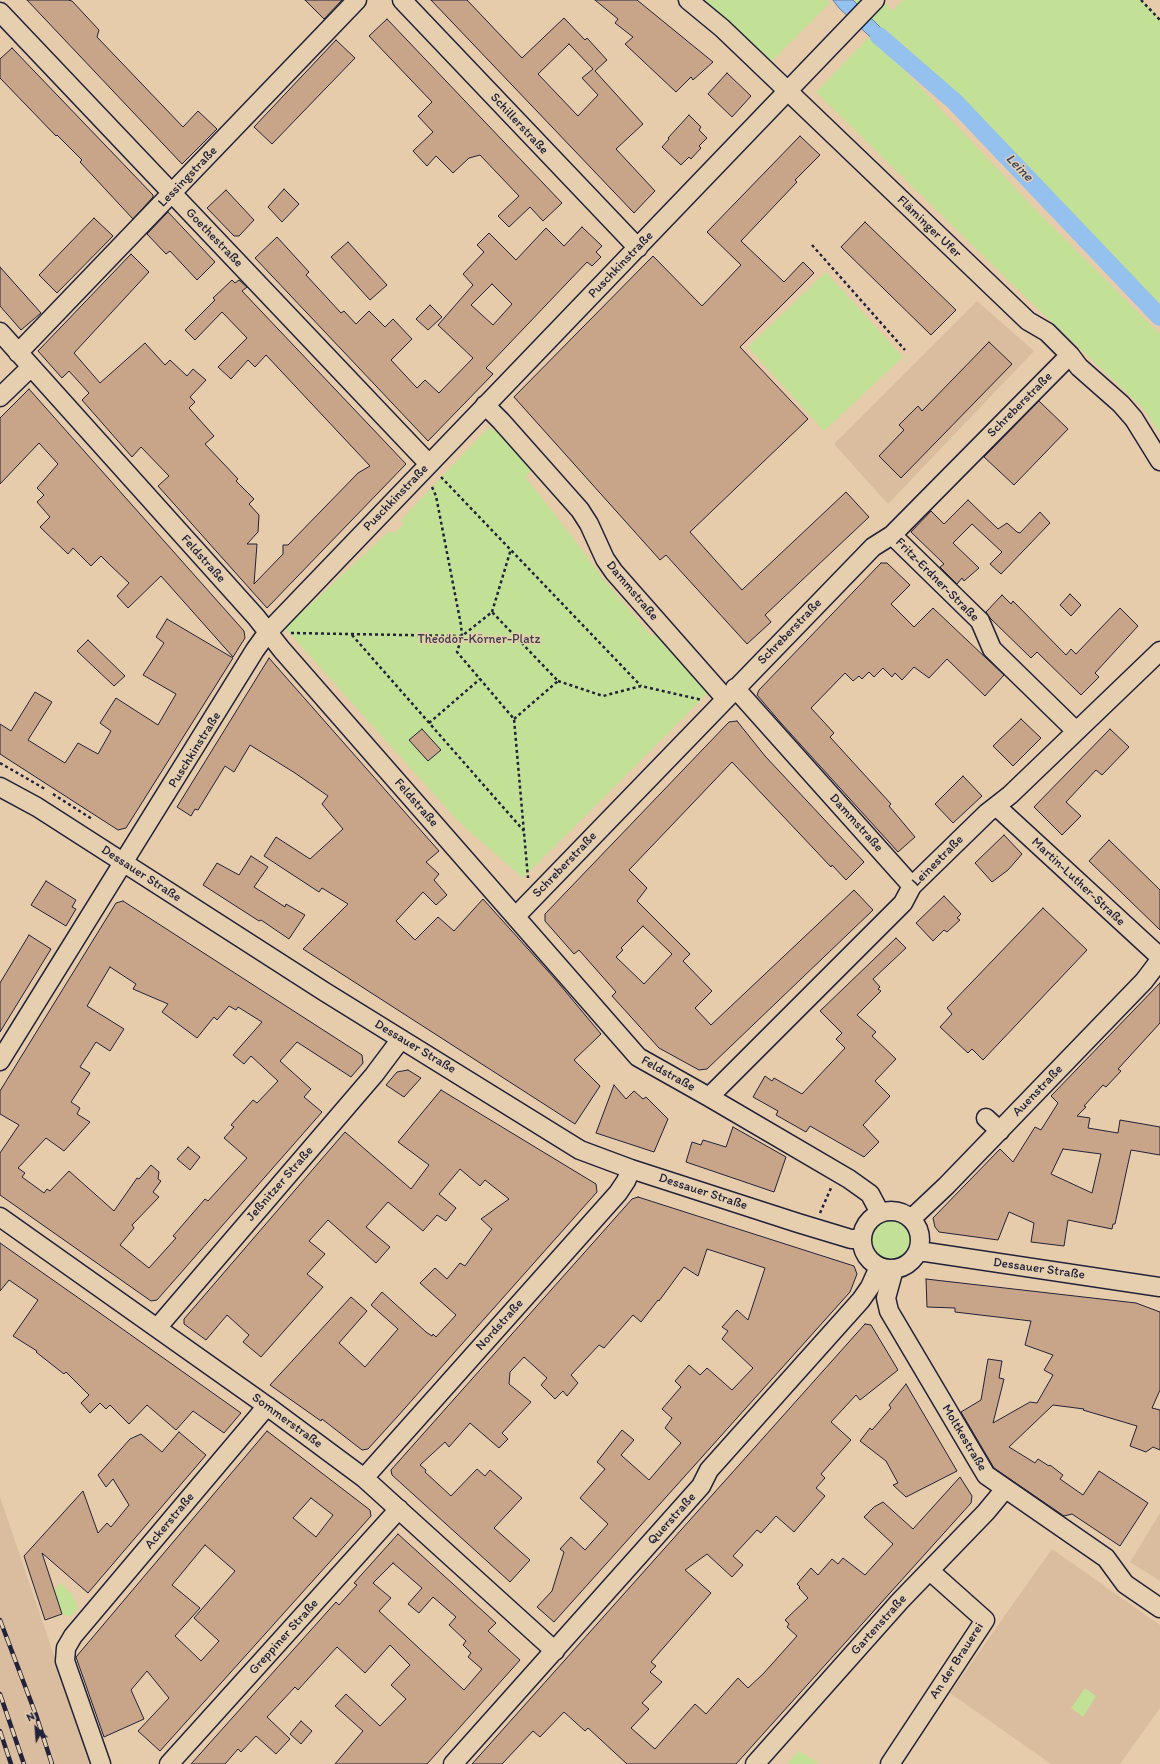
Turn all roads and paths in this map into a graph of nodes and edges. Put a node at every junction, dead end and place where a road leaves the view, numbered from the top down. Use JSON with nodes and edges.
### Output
{"nodes":[{"id":1,"x":357,"y":0,"type":"edge"},
{"id":2,"x":402,"y":0,"type":"edge"},
{"id":3,"x":688,"y":0,"type":"edge"},
{"id":4,"x":875,"y":0,"type":"edge"},
{"id":5,"x":1141,"y":0,"type":"edge"},
{"id":6,"x":0,"y":12,"type":"edge"},
{"id":7,"x":1160,"y":20,"type":"edge"},
{"id":8,"x":787,"y":91,"type":"junction"},
{"id":9,"x":172,"y":194,"type":"junction"},
{"id":10,"x":812,"y":245,"type":"dead end"},
{"id":11,"x":638,"y":248,"type":"junction"},
{"id":12,"x":0,"y":332,"type":"edge"},
{"id":13,"x":905,"y":350,"type":"dead end"},
{"id":14,"x":18,"y":353,"type":"junction"},
{"id":15,"x":1070,"y":355,"type":"junction"},
{"id":16,"x":31,"y":367,"type":"junction"},
{"id":17,"x":0,"y":397,"type":"edge"},
{"id":18,"x":485,"y":406,"type":"junction"},
{"id":19,"x":1160,"y":461,"type":"edge"},
{"id":20,"x":426,"y":468,"type":"junction"},
{"id":21,"x":892,"y":535,"type":"junction"},
{"id":22,"x":511,"y":548,"type":"junction"},
{"id":23,"x":492,"y":612,"type":"junction"},
{"id":24,"x":268,"y":632,"type":"junction"},
{"id":25,"x":352,"y":635,"type":"junction"},
{"id":26,"x":462,"y":636,"type":"junction"},
{"id":27,"x":1160,"y":651,"type":"edge"},
{"id":28,"x":480,"y":679,"type":"junction"},
{"id":29,"x":558,"y":681,"type":"junction"},
{"id":30,"x":642,"y":686,"type":"junction"},
{"id":31,"x":725,"y":698,"type":"junction"},
{"id":32,"x":514,"y":719,"type":"junction"},
{"id":33,"x":429,"y":722,"type":"junction"},
{"id":34,"x":1076,"y":731,"type":"junction"},
{"id":35,"x":0,"y":787,"type":"edge"},
{"id":36,"x":996,"y":806,"type":"junction"},
{"id":37,"x":524,"y":831,"type":"junction"},
{"id":38,"x":123,"y":862,"type":"junction"},
{"id":39,"x":912,"y":886,"type":"junction"},
{"id":40,"x":530,"y":902,"type":"junction"},
{"id":41,"x":516,"y":916,"type":"junction"},
{"id":42,"x":1160,"y":959,"type":"edge"},
{"id":43,"x":401,"y":1039,"type":"junction"},
{"id":44,"x":0,"y":1061,"type":"edge"},
{"id":45,"x":710,"y":1097,"type":"junction"},
{"id":46,"x":986,"y":1118,"type":"dead end"},
{"id":47,"x":1000,"y":1131,"type":"junction"},
{"id":48,"x":631,"y":1169,"type":"junction"},
{"id":49,"x":838,"y":1171,"type":"junction"},
{"id":50,"x":880,"y":1213,"type":"junction"},
{"id":51,"x":0,"y":1217,"type":"edge"},
{"id":52,"x":911,"y":1218,"type":"junction"},
{"id":53,"x":814,"y":1228,"type":"junction"},
{"id":54,"x":862,"y":1239,"type":"junction"},
{"id":55,"x":919,"y":1252,"type":"junction"},
{"id":56,"x":886,"y":1268,"type":"junction"},
{"id":57,"x":1160,"y":1287,"type":"edge"},
{"id":58,"x":157,"y":1328,"type":"junction"},
{"id":59,"x":267,"y":1406,"type":"junction"},
{"id":60,"x":364,"y":1478,"type":"junction"},
{"id":61,"x":1005,"y":1490,"type":"junction"},
{"id":62,"x":399,"y":1509,"type":"junction"},
{"id":63,"x":930,"y":1571,"type":"junction"},
{"id":64,"x":1160,"y":1608,"type":"edge"},
{"id":65,"x":555,"y":1651,"type":"junction"},
{"id":66,"x":101,"y":1764,"type":"edge"},
{"id":67,"x":169,"y":1764,"type":"edge"},
{"id":68,"x":453,"y":1764,"type":"edge"},
{"id":69,"x":755,"y":1764,"type":"edge"},
{"id":70,"x":890,"y":1764,"type":"edge"}],
"edges":[{"from":1,"to":9,"type":"street","name":"Lessingstraße"},
{"from":2,"to":11,"type":"street","name":"Schillerstraße"},
{"from":3,"to":8,"type":"street","name":"Fläminger Ufer"},
{"from":4,"to":8,"type":"street","name":"Puschkinstraße"},
{"from":5,"to":7,"type":"path"},
{"from":6,"to":9,"type":"street","name":"Goethestraße"},
{"from":8,"to":11,"type":"street","name":"Puschkinstraße"},
{"from":8,"to":15,"type":"street","name":"Fläminger Ufer"},
{"from":9,"to":14,"type":"street","name":"Lessingstraße"},
{"from":9,"to":20,"type":"street","name":"Goethestraße"},
{"from":10,"to":13,"type":"path"},
{"from":11,"to":18,"type":"street","name":"Puschkinstraße"},
{"from":12,"to":14,"type":"street","name":"Feldstraße"},
{"from":14,"to":16,"type":"street","name":"Feldstraße"},
{"from":15,"to":19,"type":"street","name":"Fläminger Ufer"},
{"from":15,"to":21,"type":"street","name":"Schreberstraße"},
{"from":16,"to":17,"type":"street"},
{"from":16,"to":24,"type":"street","name":"Feldstraße"},
{"from":18,"to":20,"type":"street","name":"Puschkinstraße"},
{"from":18,"to":31,"type":"street","name":"Dammstraße"},
{"from":20,"to":22,"type":"path"},
{"from":20,"to":24,"type":"street","name":"Puschkinstraße"},
{"from":20,"to":26,"type":"path"},
{"from":21,"to":31,"type":"street","name":"Schreberstraße"},
{"from":21,"to":34,"type":"street","name":"Fritz-Erdner-Straße"},
{"from":22,"to":23,"type":"path"},
{"from":22,"to":30,"type":"path"},
{"from":23,"to":26,"type":"path"},
{"from":23,"to":29,"type":"path"},
{"from":24,"to":25,"type":"path"},
{"from":24,"to":38,"type":"street","name":"Puschkinstraße"},
{"from":24,"to":41,"type":"street","name":"Feldstraße"},
{"from":25,"to":26,"type":"path"},
{"from":25,"to":33,"type":"path"},
{"from":26,"to":28,"type":"path"},
{"from":27,"to":34,"type":"street","name":"Leinestraße"},
{"from":28,"to":32,"type":"path"},
{"from":28,"to":33,"type":"path"},
{"from":29,"to":30,"type":"path"},
{"from":29,"to":32,"type":"path"},
{"from":30,"to":31,"type":"path"},
{"from":31,"to":39,"type":"street","name":"Dammstraße"},
{"from":31,"to":40,"type":"street","name":"Schreberstraße"},
{"from":32,"to":37,"type":"path"},
{"from":33,"to":37,"type":"path"},
{"from":34,"to":36,"type":"street","name":"Leinestraße"},
{"from":35,"to":38,"type":"street","name":"Dessauer Straße"},
{"from":36,"to":39,"type":"street","name":"Leinestraße"},
{"from":36,"to":42,"type":"street","name":"Martin-Luther-Straße"},
{"from":37,"to":40,"type":"path"},
{"from":38,"to":43,"type":"street","name":"Dessauer Straße"},
{"from":38,"to":44,"type":"street","name":"Puschkinstraße"},
{"from":39,"to":45,"type":"street","name":"Leinestraße"},
{"from":40,"to":41,"type":"street","name":"Schreberstraße"},
{"from":41,"to":45,"type":"street","name":"Feldstraße"},
{"from":42,"to":47,"type":"street","name":"Auenstraße"},
{"from":43,"to":48,"type":"street","name":"Dessauer Straße"},
{"from":43,"to":58,"type":"street","name":"Jeßnitzer Straße"},
{"from":45,"to":49,"type":"street","name":"Feldstraße"},
{"from":46,"to":47,"type":"street"},
{"from":47,"to":52,"type":"street","name":"Auenstraße"},
{"from":48,"to":53,"type":"street","name":"Dessauer Straße"},
{"from":48,"to":60,"type":"street","name":"Nordstraße"},
{"from":49,"to":50,"type":"street","name":"Feldstraße"},
{"from":49,"to":53,"type":"path"},
{"from":50,"to":52,"type":"street"},
{"from":50,"to":54,"type":"street"},
{"from":51,"to":58,"type":"street","name":"Sommerstraße"},
{"from":52,"to":55,"type":"street"},
{"from":53,"to":54,"type":"street","name":"Dessauer Straße"},
{"from":54,"to":56,"type":"street"},
{"from":55,"to":56,"type":"street"},
{"from":55,"to":57,"type":"street","name":"Dessauer Straße"},
{"from":56,"to":61,"type":"street","name":"Moltkestraße"},
{"from":56,"to":65,"type":"street","name":"Querstraße"},
{"from":58,"to":59,"type":"street","name":"Sommerstraße"},
{"from":59,"to":60,"type":"street","name":"Sommerstraße"},
{"from":59,"to":66,"type":"street","name":"Ackerstraße"},
{"from":60,"to":62,"type":"street","name":"Sommerstraße"},
{"from":61,"to":63,"type":"street","name":"Gartenstraße"},
{"from":61,"to":64,"type":"street","name":"Moltkestraße"},
{"from":62,"to":65,"type":"street","name":"Sommerstraße"},
{"from":62,"to":67,"type":"street","name":"Greppiner Straße"},
{"from":63,"to":69,"type":"street","name":"Gartenstraße"},
{"from":63,"to":70,"type":"street","name":"An der Brauerei"},
{"from":65,"to":68,"type":"street","name":"Querstraße"}]}
